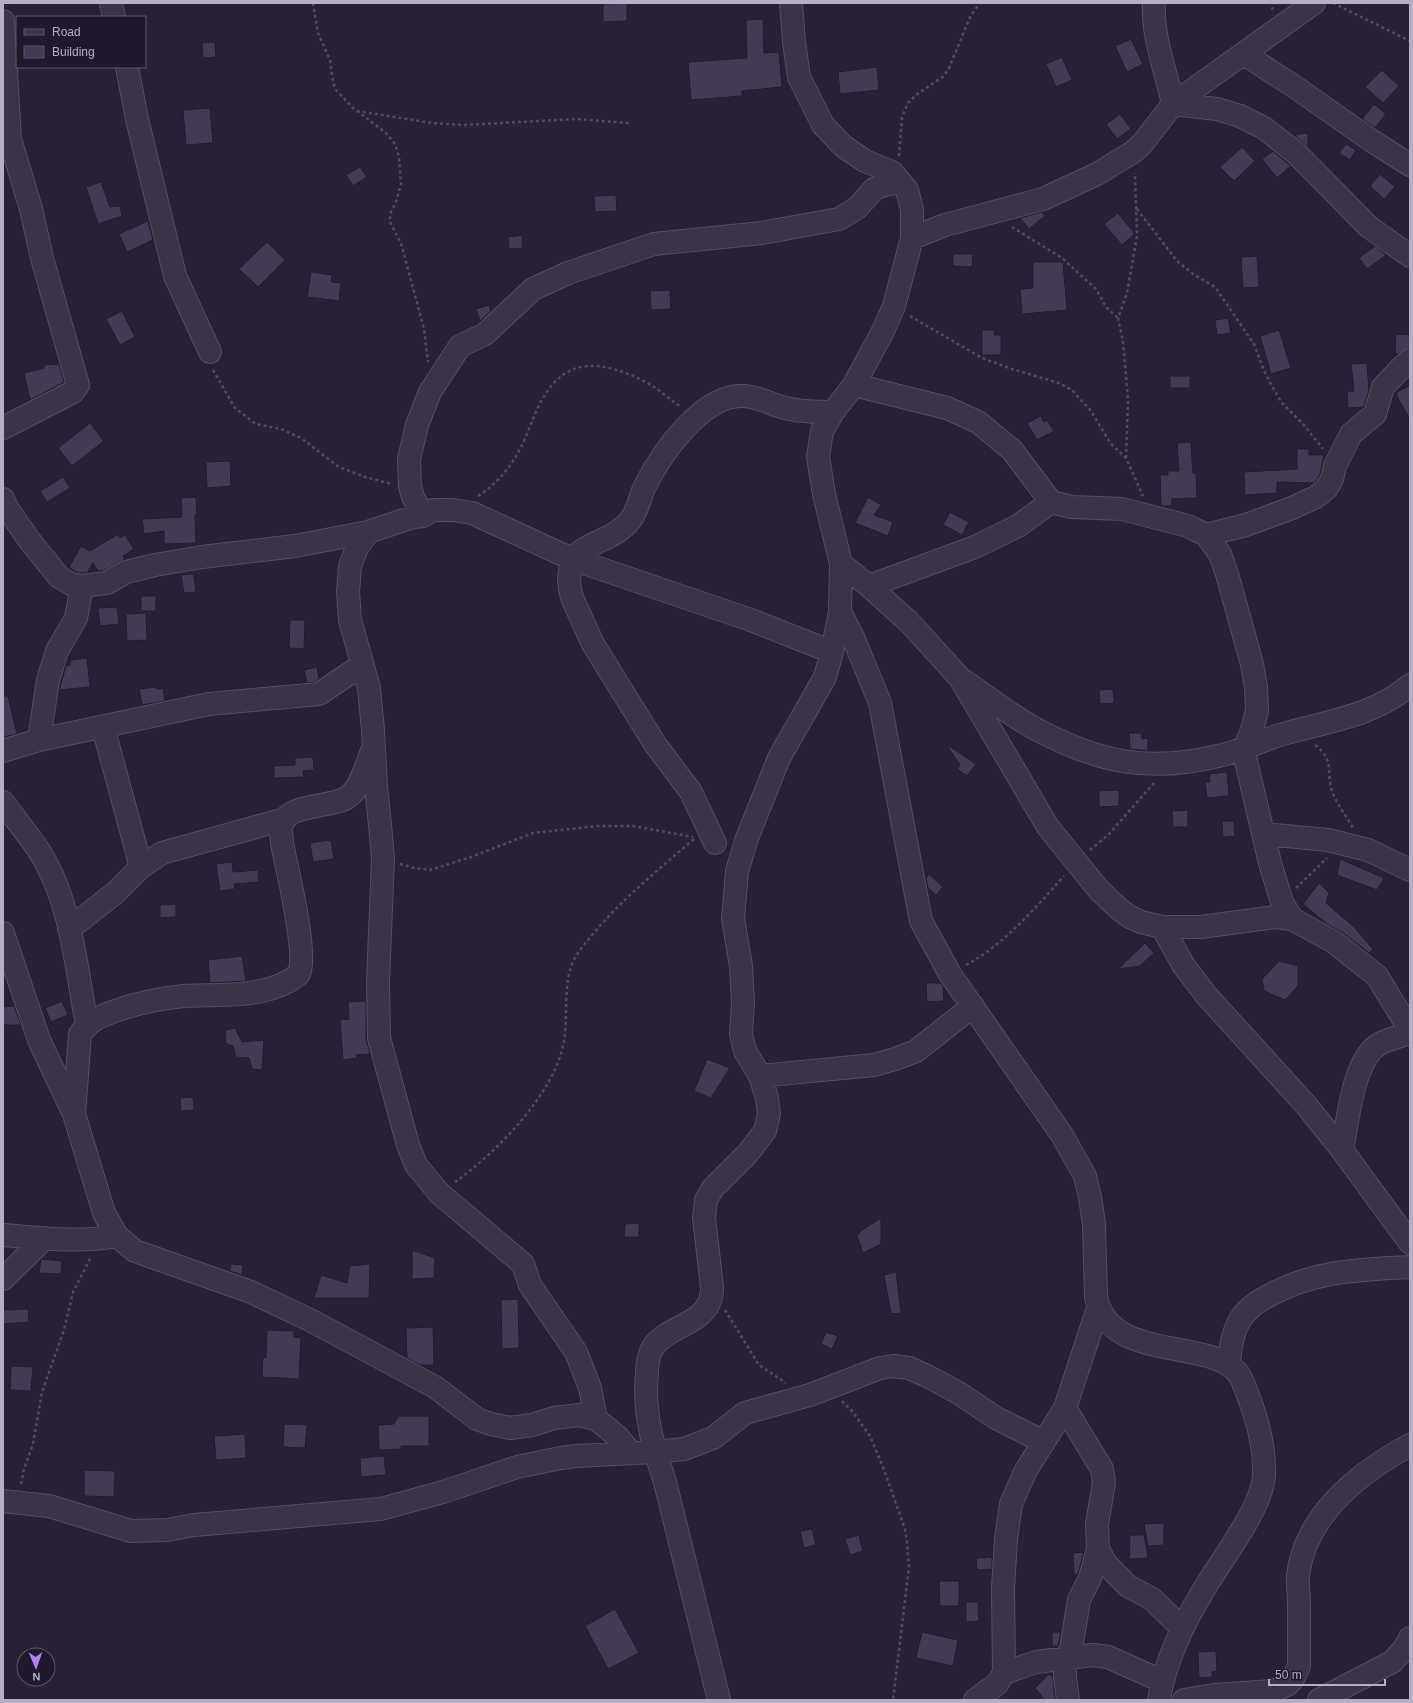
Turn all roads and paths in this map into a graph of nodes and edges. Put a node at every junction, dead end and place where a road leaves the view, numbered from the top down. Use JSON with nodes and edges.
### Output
{"nodes":[{"id":1,"x":111,"y":3,"type":"edge"},
{"id":2,"x":313,"y":3,"type":"edge"},
{"id":3,"x":791,"y":3,"type":"edge"},
{"id":4,"x":980,"y":3,"type":"edge"},
{"id":5,"x":1154,"y":3,"type":"edge"},
{"id":6,"x":1314,"y":3,"type":"edge"},
{"id":7,"x":1333,"y":3,"type":"edge"},
{"id":8,"x":114,"y":16,"type":"edge"},
{"id":9,"x":3,"y":21,"type":"edge"},
{"id":10,"x":1410,"y":41,"type":"edge"},
{"id":11,"x":1244,"y":54,"type":"junction"},
{"id":12,"x":128,"y":68,"type":"edge"},
{"id":13,"x":1173,"y":104,"type":"junction"},
{"id":14,"x":356,"y":111,"type":"junction"},
{"id":15,"x":629,"y":123,"type":"dead end"},
{"id":16,"x":1133,"y":152,"type":"junction"},
{"id":17,"x":1410,"y":164,"type":"edge"},
{"id":18,"x":901,"y":183,"type":"junction"},
{"id":19,"x":1137,"y":209,"type":"junction"},
{"id":20,"x":994,"y":213,"type":"junction"},
{"id":21,"x":912,"y":238,"type":"junction"},
{"id":22,"x":1410,"y":256,"type":"edge"},
{"id":23,"x":894,"y":306,"type":"junction"},
{"id":24,"x":1118,"y":318,"type":"junction"},
{"id":25,"x":210,"y":352,"type":"joint"},
{"id":26,"x":1410,"y":360,"type":"edge"},
{"id":27,"x":428,"y":364,"type":"dead end"},
{"id":28,"x":854,"y":385,"type":"junction"},
{"id":29,"x":833,"y":412,"type":"junction"},
{"id":30,"x":696,"y":416,"type":"junction"},
{"id":31,"x":3,"y":428,"type":"edge"},
{"id":32,"x":1126,"y":458,"type":"junction"},
{"id":33,"x":1335,"y":466,"type":"junction"},
{"id":34,"x":413,"y":497,"type":"junction"},
{"id":35,"x":1051,"y":502,"type":"junction"},
{"id":36,"x":4,"y":506,"type":"edge"},
{"id":37,"x":453,"y":510,"type":"junction"},
{"id":38,"x":424,"y":516,"type":"junction"},
{"id":39,"x":1155,"y":516,"type":"junction"},
{"id":40,"x":368,"y":532,"type":"junction"},
{"id":41,"x":1206,"y":535,"type":"junction"},
{"id":42,"x":572,"y":559,"type":"junction"},
{"id":43,"x":841,"y":564,"type":"junction"},
{"id":44,"x":82,"y":586,"type":"junction"},
{"id":45,"x":869,"y":586,"type":"junction"},
{"id":46,"x":840,"y":612,"type":"junction"},
{"id":47,"x":832,"y":652,"type":"junction"},
{"id":48,"x":362,"y":665,"type":"junction"},
{"id":49,"x":960,"y":678,"type":"junction"},
{"id":50,"x":1410,"y":685,"type":"edge"},
{"id":51,"x":103,"y":727,"type":"junction"},
{"id":52,"x":1298,"y":730,"type":"junction"},
{"id":53,"x":38,"y":740,"type":"junction"},
{"id":54,"x":374,"y":746,"type":"junction"},
{"id":55,"x":1245,"y":748,"type":"junction"},
{"id":56,"x":3,"y":751,"type":"edge"},
{"id":57,"x":1169,"y":764,"type":"junction"},
{"id":58,"x":3,"y":802,"type":"edge"},
{"id":59,"x":285,"y":819,"type":"junction"},
{"id":60,"x":1264,"y":834,"type":"junction"},
{"id":61,"x":714,"y":843,"type":"dead end"},
{"id":62,"x":1352,"y":846,"type":"junction"},
{"id":63,"x":383,"y":859,"type":"junction"},
{"id":64,"x":1076,"y":862,"type":"junction"},
{"id":65,"x":140,"y":868,"type":"junction"},
{"id":66,"x":1410,"y":870,"type":"edge"},
{"id":67,"x":1287,"y":910,"type":"junction"},
{"id":68,"x":1162,"y":927,"type":"junction"},
{"id":69,"x":69,"y":929,"type":"junction"},
{"id":70,"x":3,"y":933,"type":"edge"},
{"id":71,"x":950,"y":974,"type":"junction"},
{"id":72,"x":974,"y":1006,"type":"junction"},
{"id":73,"x":87,"y":1024,"type":"junction"},
{"id":74,"x":1410,"y":1030,"type":"edge"},
{"id":75,"x":1410,"y":1033,"type":"edge"},
{"id":76,"x":760,"y":1076,"type":"junction"},
{"id":77,"x":74,"y":1114,"type":"junction"},
{"id":78,"x":1342,"y":1150,"type":"junction"},
{"id":79,"x":440,"y":1193,"type":"junction"},
{"id":80,"x":3,"y":1235,"type":"edge"},
{"id":81,"x":109,"y":1237,"type":"junction"},
{"id":82,"x":45,"y":1238,"type":"junction"},
{"id":83,"x":1410,"y":1243,"type":"edge"},
{"id":84,"x":1410,"y":1267,"type":"edge"},
{"id":85,"x":3,"y":1279,"type":"edge"},
{"id":86,"x":712,"y":1296,"type":"junction"},
{"id":87,"x":1098,"y":1308,"type":"junction"},
{"id":88,"x":1229,"y":1364,"type":"junction"},
{"id":89,"x":810,"y":1395,"type":"junction"},
{"id":90,"x":840,"y":1399,"type":"dead end"},
{"id":91,"x":1065,"y":1408,"type":"junction"},
{"id":92,"x":596,"y":1419,"type":"junction"},
{"id":93,"x":1044,"y":1442,"type":"junction"},
{"id":94,"x":1410,"y":1445,"type":"edge"},
{"id":95,"x":630,"y":1452,"type":"junction"},
{"id":96,"x":655,"y":1452,"type":"junction"},
{"id":97,"x":3,"y":1501,"type":"edge"},
{"id":98,"x":25,"y":1502,"type":"junction"},
{"id":99,"x":1098,"y":1549,"type":"junction"},
{"id":100,"x":1182,"y":1628,"type":"junction"},
{"id":101,"x":1410,"y":1638,"type":"edge"},
{"id":102,"x":1065,"y":1660,"type":"junction"},
{"id":103,"x":1004,"y":1673,"type":"junction"},
{"id":104,"x":1160,"y":1690,"type":"edge"},
{"id":105,"x":1275,"y":1696,"type":"edge"},
{"id":106,"x":719,"y":1700,"type":"edge"},
{"id":107,"x":893,"y":1700,"type":"edge"},
{"id":108,"x":975,"y":1700,"type":"edge"},
{"id":109,"x":1068,"y":1700,"type":"edge"},
{"id":110,"x":1184,"y":1700,"type":"edge"},
{"id":111,"x":1319,"y":1700,"type":"edge"}],
"edges":[{"from":1,"to":8,"type":"street"},
{"from":2,"to":14,"type":"path"},
{"from":3,"to":18,"type":"street"},
{"from":4,"to":18,"type":"path"},
{"from":5,"to":13,"type":"street"},
{"from":6,"to":11,"type":"street"},
{"from":7,"to":10,"type":"path"},
{"from":9,"to":31,"type":"street"},
{"from":11,"to":13,"type":"street"},
{"from":11,"to":17,"type":"street"},
{"from":12,"to":25,"type":"street"},
{"from":13,"to":16,"type":"street"},
{"from":13,"to":22,"type":"street"},
{"from":14,"to":15,"type":"path"},
{"from":14,"to":27,"type":"path"},
{"from":16,"to":19,"type":"path"},
{"from":16,"to":20,"type":"street"},
{"from":18,"to":21,"type":"street"},
{"from":18,"to":34,"type":"street"},
{"from":19,"to":24,"type":"path"},
{"from":19,"to":33,"type":"path"},
{"from":20,"to":21,"type":"street"},
{"from":20,"to":24,"type":"path"},
{"from":21,"to":23,"type":"street"},
{"from":23,"to":28,"type":"street"},
{"from":23,"to":32,"type":"path"},
{"from":24,"to":32,"type":"path"},
{"from":25,"to":34,"type":"path"},
{"from":26,"to":33,"type":"street"},
{"from":28,"to":29,"type":"street"},
{"from":28,"to":35,"type":"street"},
{"from":29,"to":30,"type":"street"},
{"from":29,"to":43,"type":"street"},
{"from":30,"to":37,"type":"path"},
{"from":30,"to":42,"type":"street"},
{"from":32,"to":39,"type":"path"},
{"from":33,"to":41,"type":"street"},
{"from":34,"to":38,"type":"street"},
{"from":35,"to":39,"type":"street"},
{"from":35,"to":45,"type":"street"},
{"from":36,"to":44,"type":"street"},
{"from":37,"to":38,"type":"street"},
{"from":37,"to":42,"type":"street"},
{"from":38,"to":40,"type":"street"},
{"from":39,"to":41,"type":"street"},
{"from":40,"to":44,"type":"street"},
{"from":40,"to":48,"type":"street"},
{"from":41,"to":55,"type":"street"},
{"from":42,"to":47,"type":"street"},
{"from":42,"to":61,"type":"street"},
{"from":43,"to":45,"type":"street"},
{"from":43,"to":46,"type":"street"},
{"from":44,"to":53,"type":"street"},
{"from":45,"to":49,"type":"street"},
{"from":46,"to":47,"type":"street"},
{"from":46,"to":71,"type":"street"},
{"from":47,"to":76,"type":"street"},
{"from":48,"to":51,"type":"street"},
{"from":48,"to":54,"type":"street"},
{"from":49,"to":57,"type":"street"},
{"from":49,"to":64,"type":"street"},
{"from":50,"to":52,"type":"street"},
{"from":51,"to":53,"type":"street"},
{"from":51,"to":65,"type":"street"},
{"from":52,"to":55,"type":"street"},
{"from":52,"to":62,"type":"path"},
{"from":53,"to":56,"type":"street"},
{"from":54,"to":59,"type":"street"},
{"from":54,"to":63,"type":"street"},
{"from":55,"to":57,"type":"street"},
{"from":55,"to":60,"type":"street"},
{"from":57,"to":64,"type":"path"},
{"from":58,"to":69,"type":"street"},
{"from":59,"to":65,"type":"street"},
{"from":59,"to":73,"type":"street"},
{"from":60,"to":62,"type":"street"},
{"from":60,"to":67,"type":"street"},
{"from":62,"to":66,"type":"street"},
{"from":62,"to":67,"type":"path"},
{"from":63,"to":79,"type":"street"},
{"from":63,"to":79,"type":"path"},
{"from":64,"to":68,"type":"street"},
{"from":64,"to":71,"type":"path"},
{"from":65,"to":69,"type":"street"},
{"from":67,"to":68,"type":"street"},
{"from":67,"to":74,"type":"street"},
{"from":68,"to":78,"type":"street"},
{"from":69,"to":73,"type":"street"},
{"from":70,"to":77,"type":"street"},
{"from":71,"to":72,"type":"street"},
{"from":72,"to":76,"type":"street"},
{"from":72,"to":87,"type":"street"},
{"from":73,"to":77,"type":"street"},
{"from":75,"to":78,"type":"street"},
{"from":76,"to":86,"type":"street"},
{"from":77,"to":81,"type":"street"},
{"from":78,"to":83,"type":"street"},
{"from":79,"to":92,"type":"street"},
{"from":80,"to":82,"type":"street"},
{"from":81,"to":82,"type":"street"},
{"from":81,"to":92,"type":"street"},
{"from":81,"to":98,"type":"path"},
{"from":82,"to":85,"type":"street"},
{"from":84,"to":88,"type":"street"},
{"from":86,"to":89,"type":"path"},
{"from":86,"to":96,"type":"street"},
{"from":87,"to":88,"type":"street"},
{"from":87,"to":91,"type":"street"},
{"from":88,"to":100,"type":"street"},
{"from":89,"to":93,"type":"street"},
{"from":89,"to":96,"type":"street"},
{"from":90,"to":107,"type":"path"},
{"from":91,"to":93,"type":"street"},
{"from":91,"to":99,"type":"street"},
{"from":92,"to":95,"type":"street"},
{"from":93,"to":103,"type":"street"},
{"from":94,"to":105,"type":"street"},
{"from":95,"to":96,"type":"street"},
{"from":95,"to":98,"type":"street"},
{"from":96,"to":106,"type":"street"},
{"from":97,"to":98,"type":"street"},
{"from":99,"to":100,"type":"street"},
{"from":99,"to":102,"type":"street"},
{"from":100,"to":104,"type":"street"},
{"from":101,"to":111,"type":"street"},
{"from":102,"to":103,"type":"street"},
{"from":102,"to":104,"type":"street"},
{"from":102,"to":109,"type":"street"},
{"from":103,"to":108,"type":"street"},
{"from":105,"to":110,"type":"street"}]}
